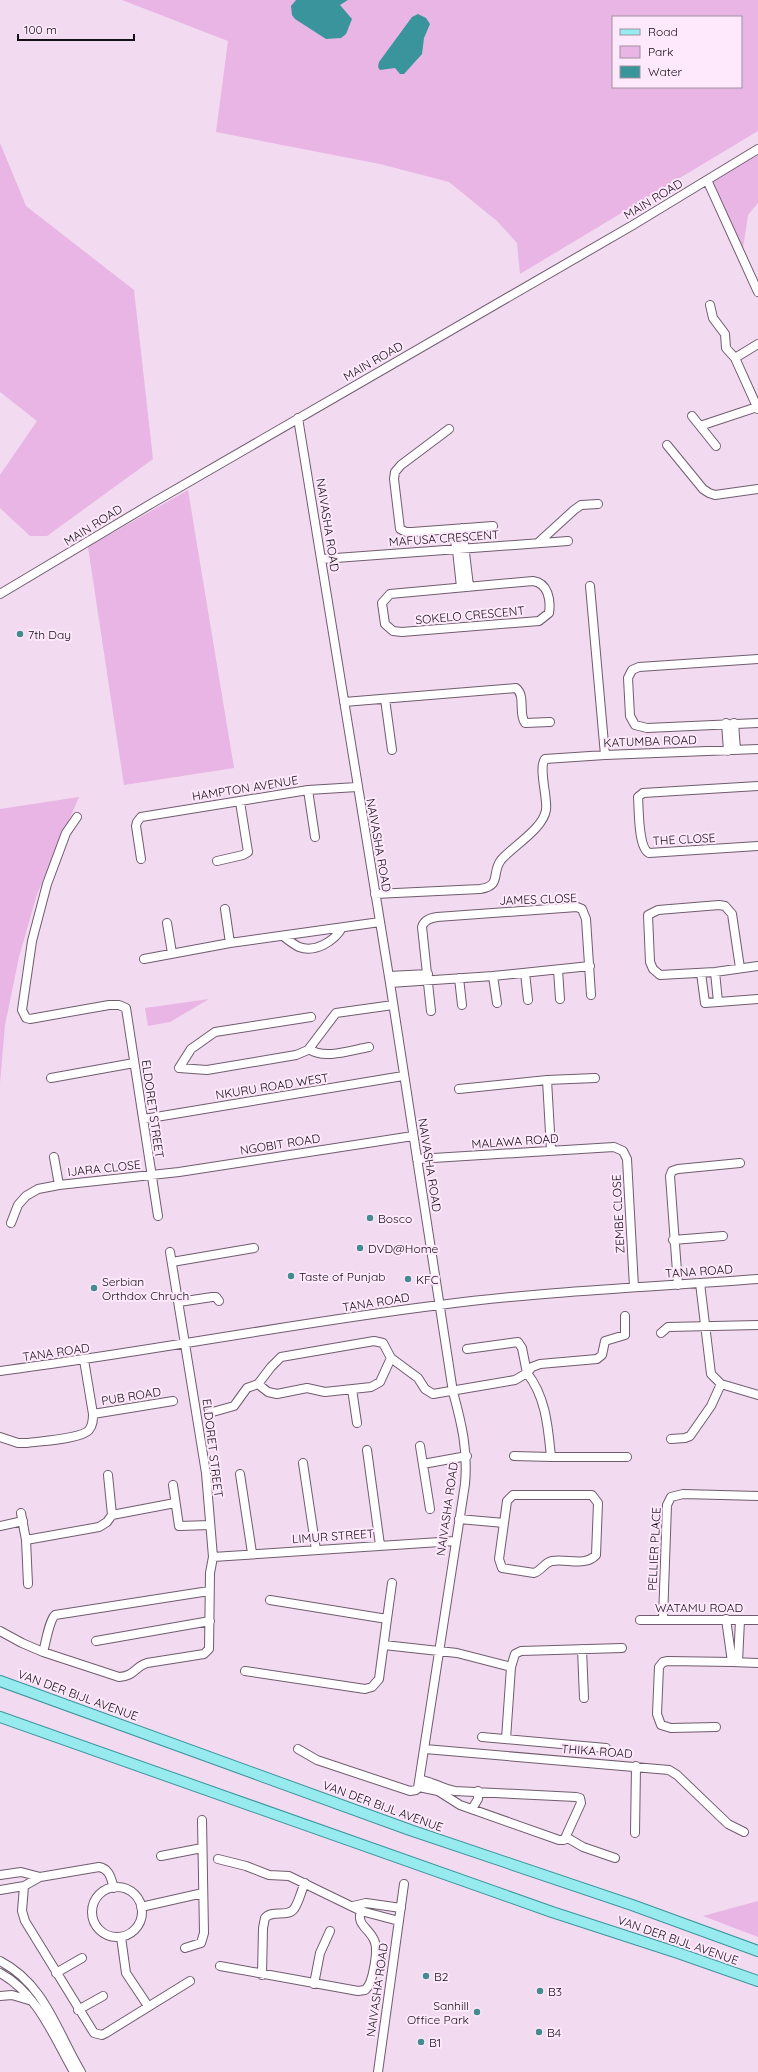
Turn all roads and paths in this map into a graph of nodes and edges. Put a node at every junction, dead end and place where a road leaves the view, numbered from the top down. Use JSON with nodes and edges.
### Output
{"nodes":[{"id":1,"x":758,"y":149,"type":"edge"},
{"id":2,"x":707,"y":180,"type":"junction"},
{"id":3,"x":758,"y":292,"type":"edge"},
{"id":4,"x":710,"y":305,"type":"dead end"},
{"id":5,"x":758,"y":344,"type":"edge"},
{"id":6,"x":735,"y":358,"type":"junction"},
{"id":7,"x":758,"y":408,"type":"edge"},
{"id":8,"x":692,"y":416,"type":"dead end"},
{"id":9,"x":298,"y":418,"type":"junction"},
{"id":10,"x":700,"y":426,"type":"junction"},
{"id":11,"x":449,"y":429,"type":"dead end"},
{"id":12,"x":667,"y":445,"type":"dead end"},
{"id":13,"x":716,"y":446,"type":"dead end"},
{"id":14,"x":758,"y":489,"type":"edge"},
{"id":15,"x":598,"y":504,"type":"dead end"},
{"id":16,"x":493,"y":526,"type":"dead end"},
{"id":17,"x":462,"y":528,"type":"junction"},
{"id":18,"x":452,"y":529,"type":"junction"},
{"id":19,"x":568,"y":541,"type":"dead end"},
{"id":20,"x":539,"y":542,"type":"junction"},
{"id":21,"x":466,"y":549,"type":"junction"},
{"id":22,"x":457,"y":550,"type":"junction"},
{"id":23,"x":322,"y":559,"type":"junction"},
{"id":24,"x":465,"y":586,"type":"junction"},
{"id":25,"x":590,"y":586,"type":"dead end"},
{"id":26,"x":0,"y":594,"type":"edge"},
{"id":27,"x":758,"y":659,"type":"edge"},
{"id":28,"x":385,"y":699,"type":"junction"},
{"id":29,"x":344,"y":702,"type":"junction"},
{"id":30,"x":550,"y":722,"type":"dead end"},
{"id":31,"x":730,"y":723,"type":"junction"},
{"id":32,"x":758,"y":723,"type":"edge"},
{"id":33,"x":758,"y":749,"type":"edge"},
{"id":34,"x":392,"y":750,"type":"dead end"},
{"id":35,"x":732,"y":751,"type":"junction"},
{"id":36,"x":605,"y":754,"type":"junction"},
{"id":37,"x":543,"y":761,"type":"joint"},
{"id":38,"x":758,"y":786,"type":"edge"},
{"id":39,"x":357,"y":787,"type":"junction"},
{"id":40,"x":308,"y":790,"type":"junction"},
{"id":41,"x":240,"y":802,"type":"junction"},
{"id":42,"x":77,"y":817,"type":"dead end"},
{"id":43,"x":314,"y":837,"type":"dead end"},
{"id":44,"x":758,"y":846,"type":"edge"},
{"id":45,"x":140,"y":859,"type":"dead end"},
{"id":46,"x":216,"y":861,"type":"dead end"},
{"id":47,"x":375,"y":894,"type":"junction"},
{"id":48,"x":226,"y":910,"type":"dead end"},
{"id":49,"x":380,"y":922,"type":"junction"},
{"id":50,"x":167,"y":923,"type":"dead end"},
{"id":51,"x":342,"y":928,"type":"junction"},
{"id":52,"x":283,"y":936,"type":"junction"},
{"id":53,"x":230,"y":943,"type":"junction"},
{"id":54,"x":172,"y":953,"type":"junction"},
{"id":55,"x":144,"y":959,"type":"dead end"},
{"id":56,"x":590,"y":966,"type":"junction"},
{"id":57,"x":758,"y":966,"type":"edge"},
{"id":58,"x":740,"y":968,"type":"junction"},
{"id":59,"x":558,"y":970,"type":"junction"},
{"id":60,"x":715,"y":972,"type":"junction"},
{"id":61,"x":525,"y":973,"type":"junction"},
{"id":62,"x":701,"y":973,"type":"junction"},
{"id":63,"x":493,"y":976,"type":"junction"},
{"id":64,"x":428,"y":977,"type":"junction"},
{"id":65,"x":459,"y":978,"type":"junction"},
{"id":66,"x":390,"y":980,"type":"junction"},
{"id":67,"x":591,"y":995,"type":"dead end"},
{"id":68,"x":560,"y":999,"type":"dead end"},
{"id":69,"x":758,"y":999,"type":"edge"},
{"id":70,"x":528,"y":1000,"type":"dead end"},
{"id":71,"x":718,"y":1002,"type":"junction"},
{"id":72,"x":497,"y":1003,"type":"dead end"},
{"id":73,"x":393,"y":1005,"type":"junction"},
{"id":74,"x":462,"y":1006,"type":"dead end"},
{"id":75,"x":431,"y":1011,"type":"dead end"},
{"id":76,"x":311,"y":1017,"type":"dead end"},
{"id":77,"x":369,"y":1047,"type":"dead end"},
{"id":78,"x":309,"y":1049,"type":"junction"},
{"id":79,"x":134,"y":1063,"type":"junction"},
{"id":80,"x":403,"y":1076,"type":"junction"},
{"id":81,"x":51,"y":1078,"type":"dead end"},
{"id":82,"x":595,"y":1078,"type":"dead end"},
{"id":83,"x":547,"y":1080,"type":"junction"},
{"id":84,"x":459,"y":1090,"type":"dead end"},
{"id":85,"x":144,"y":1119,"type":"junction"},
{"id":86,"x":413,"y":1136,"type":"junction"},
{"id":87,"x":614,"y":1147,"type":"joint"},
{"id":88,"x":551,"y":1150,"type":"junction"},
{"id":89,"x":54,"y":1157,"type":"dead end"},
{"id":90,"x":417,"y":1159,"type":"junction"},
{"id":91,"x":740,"y":1163,"type":"dead end"},
{"id":92,"x":151,"y":1175,"type":"junction"},
{"id":93,"x":59,"y":1185,"type":"junction"},
{"id":94,"x":158,"y":1216,"type":"dead end"},
{"id":95,"x":11,"y":1223,"type":"dead end"},
{"id":96,"x":723,"y":1236,"type":"dead end"},
{"id":97,"x":673,"y":1240,"type":"junction"},
{"id":98,"x":254,"y":1248,"type":"dead end"},
{"id":99,"x":170,"y":1252,"type":"dead end"},
{"id":100,"x":172,"y":1262,"type":"junction"},
{"id":101,"x":758,"y":1279,"type":"edge"},
{"id":102,"x":700,"y":1283,"type":"junction"},
{"id":103,"x":678,"y":1285,"type":"junction"},
{"id":104,"x":634,"y":1287,"type":"junction"},
{"id":105,"x":219,"y":1301,"type":"dead end"},
{"id":106,"x":178,"y":1302,"type":"junction"},
{"id":107,"x":441,"y":1304,"type":"junction"},
{"id":108,"x":625,"y":1316,"type":"dead end"},
{"id":109,"x":758,"y":1326,"type":"edge"},
{"id":110,"x":705,"y":1327,"type":"junction"},
{"id":111,"x":662,"y":1333,"type":"dead end"},
{"id":112,"x":186,"y":1343,"type":"junction"},
{"id":113,"x":467,"y":1349,"type":"dead end"},
{"id":114,"x":391,"y":1358,"type":"junction"},
{"id":115,"x":84,"y":1360,"type":"junction"},
{"id":116,"x":0,"y":1371,"type":"edge"},
{"id":117,"x":527,"y":1373,"type":"junction"},
{"id":118,"x":258,"y":1384,"type":"junction"},
{"id":119,"x":721,"y":1384,"type":"junction"},
{"id":120,"x":352,"y":1389,"type":"junction"},
{"id":121,"x":453,"y":1392,"type":"junction"},
{"id":122,"x":758,"y":1395,"type":"edge"},
{"id":123,"x":173,"y":1401,"type":"dead end"},
{"id":124,"x":209,"y":1412,"type":"dead end"},
{"id":125,"x":93,"y":1414,"type":"junction"},
{"id":126,"x":357,"y":1423,"type":"dead end"},
{"id":127,"x":0,"y":1437,"type":"edge"},
{"id":128,"x":671,"y":1439,"type":"dead end"},
{"id":129,"x":420,"y":1446,"type":"dead end"},
{"id":130,"x":366,"y":1450,"type":"dead end"},
{"id":131,"x":466,"y":1456,"type":"junction"},
{"id":132,"x":514,"y":1456,"type":"dead end"},
{"id":133,"x":551,"y":1456,"type":"junction"},
{"id":134,"x":627,"y":1457,"type":"dead end"},
{"id":135,"x":303,"y":1463,"type":"dead end"},
{"id":136,"x":423,"y":1464,"type":"junction"},
{"id":137,"x":240,"y":1474,"type":"dead end"},
{"id":138,"x":108,"y":1475,"type":"dead end"},
{"id":139,"x":173,"y":1485,"type":"dead end"},
{"id":140,"x":758,"y":1496,"type":"edge"},
{"id":141,"x":175,"y":1503,"type":"junction"},
{"id":142,"x":430,"y":1508,"type":"dead end"},
{"id":143,"x":112,"y":1515,"type":"junction"},
{"id":144,"x":459,"y":1519,"type":"junction"},
{"id":145,"x":504,"y":1523,"type":"junction"},
{"id":146,"x":210,"y":1525,"type":"junction"},
{"id":147,"x":0,"y":1526,"type":"edge"},
{"id":148,"x":26,"y":1540,"type":"junction"},
{"id":149,"x":455,"y":1541,"type":"junction"},
{"id":150,"x":380,"y":1545,"type":"junction"},
{"id":151,"x":316,"y":1550,"type":"junction"},
{"id":152,"x":252,"y":1553,"type":"junction"},
{"id":153,"x":213,"y":1557,"type":"junction"},
{"id":154,"x":392,"y":1583,"type":"dead end"},
{"id":155,"x":28,"y":1584,"type":"dead end"},
{"id":156,"x":209,"y":1591,"type":"junction"},
{"id":157,"x":270,"y":1600,"type":"dead end"},
{"id":158,"x":387,"y":1619,"type":"junction"},
{"id":159,"x":663,"y":1619,"type":"junction"},
{"id":160,"x":640,"y":1620,"type":"dead end"},
{"id":161,"x":726,"y":1620,"type":"junction"},
{"id":162,"x":740,"y":1620,"type":"junction"},
{"id":163,"x":758,"y":1620,"type":"edge"},
{"id":164,"x":210,"y":1621,"type":"junction"},
{"id":165,"x":0,"y":1631,"type":"edge"},
{"id":166,"x":96,"y":1641,"type":"dead end"},
{"id":167,"x":384,"y":1645,"type":"junction"},
{"id":168,"x":622,"y":1648,"type":"dead end"},
{"id":169,"x":582,"y":1649,"type":"junction"},
{"id":170,"x":438,"y":1651,"type":"junction"},
{"id":171,"x":43,"y":1652,"type":"junction"},
{"id":172,"x":735,"y":1662,"type":"junction"},
{"id":173,"x":758,"y":1663,"type":"edge"},
{"id":174,"x":511,"y":1667,"type":"junction"},
{"id":175,"x":245,"y":1671,"type":"dead end"},
{"id":176,"x":0,"y":1680,"type":"edge"},
{"id":177,"x":584,"y":1698,"type":"dead end"},
{"id":178,"x":0,"y":1717,"type":"edge"},
{"id":179,"x":716,"y":1727,"type":"dead end"},
{"id":180,"x":482,"y":1738,"type":"dead end"},
{"id":181,"x":506,"y":1739,"type":"junction"},
{"id":182,"x":606,"y":1748,"type":"dead end"},
{"id":183,"x":298,"y":1749,"type":"dead end"},
{"id":184,"x":425,"y":1749,"type":"junction"},
{"id":185,"x":636,"y":1766,"type":"junction"},
{"id":186,"x":420,"y":1783,"type":"junction"},
{"id":187,"x":478,"y":1791,"type":"junction"},
{"id":188,"x":472,"y":1810,"type":"junction"},
{"id":189,"x":202,"y":1820,"type":"dead end"},
{"id":190,"x":635,"y":1832,"type":"dead end"},
{"id":191,"x":744,"y":1832,"type":"dead end"},
{"id":192,"x":566,"y":1837,"type":"junction"},
{"id":193,"x":202,"y":1848,"type":"junction"},
{"id":194,"x":161,"y":1856,"type":"dead end"},
{"id":195,"x":615,"y":1858,"type":"dead end"},
{"id":196,"x":218,"y":1859,"type":"dead end"},
{"id":197,"x":0,"y":1875,"type":"edge"},
{"id":198,"x":40,"y":1877,"type":"junction"},
{"id":199,"x":305,"y":1883,"type":"junction"},
{"id":200,"x":404,"y":1884,"type":"dead end"},
{"id":201,"x":24,"y":1886,"type":"junction"},
{"id":202,"x":114,"y":1888,"type":"junction"},
{"id":203,"x":0,"y":1890,"type":"edge"},
{"id":204,"x":203,"y":1893,"type":"junction"},
{"id":205,"x":353,"y":1906,"type":"junction"},
{"id":206,"x":141,"y":1907,"type":"junction"},
{"id":207,"x":401,"y":1910,"type":"junction"},
{"id":208,"x":361,"y":1911,"type":"junction"},
{"id":209,"x":399,"y":1921,"type":"junction"},
{"id":210,"x":688,"y":1926,"type":"junction"},
{"id":211,"x":330,"y":1931,"type":"dead end"},
{"id":212,"x":121,"y":1937,"type":"junction"},
{"id":213,"x":758,"y":1945,"type":"edge"},
{"id":214,"x":185,"y":1948,"type":"dead end"},
{"id":215,"x":758,"y":1951,"type":"edge"},
{"id":216,"x":82,"y":1958,"type":"dead end"},
{"id":217,"x":0,"y":1961,"type":"edge"},
{"id":218,"x":220,"y":1966,"type":"dead end"},
{"id":219,"x":0,"y":1973,"type":"edge"},
{"id":220,"x":56,"y":1973,"type":"junction"},
{"id":221,"x":262,"y":1975,"type":"junction"},
{"id":222,"x":190,"y":1981,"type":"dead end"},
{"id":223,"x":758,"y":1982,"type":"edge"},
{"id":224,"x":314,"y":1984,"type":"junction"},
{"id":225,"x":0,"y":1996,"type":"edge"},
{"id":226,"x":103,"y":1996,"type":"dead end"},
{"id":227,"x":33,"y":2002,"type":"junction"},
{"id":228,"x":148,"y":2006,"type":"junction"},
{"id":229,"x":78,"y":2010,"type":"junction"},
{"id":230,"x":74,"y":2072,"type":"edge"},
{"id":231,"x":81,"y":2072,"type":"edge"},
{"id":232,"x":378,"y":2072,"type":"edge"}],
"edges":[{"from":1,"to":2,"type":"street","name":"MAIN ROAD"},
{"from":2,"to":3,"type":"street"},
{"from":2,"to":9,"type":"street","name":"MAIN ROAD"},
{"from":4,"to":6,"type":"street"},
{"from":5,"to":6,"type":"street"},
{"from":6,"to":7,"type":"street"},
{"from":7,"to":10,"type":"street"},
{"from":8,"to":10,"type":"street"},
{"from":9,"to":23,"type":"street","name":"NAIVASHA ROAD"},
{"from":9,"to":26,"type":"street","name":"MAIN ROAD"},
{"from":10,"to":13,"type":"street"},
{"from":11,"to":18,"type":"street"},
{"from":12,"to":14,"type":"street"},
{"from":15,"to":20,"type":"street"},
{"from":16,"to":17,"type":"street"},
{"from":17,"to":18,"type":"street"},
{"from":17,"to":21,"type":"street"},
{"from":18,"to":22,"type":"street"},
{"from":19,"to":20,"type":"street","name":"MAFUSA CRESCENT"},
{"from":20,"to":21,"type":"street","name":"MAFUSA CRESCENT"},
{"from":21,"to":22,"type":"street","name":"MAFUSA CRESCENT"},
{"from":21,"to":24,"type":"street"},
{"from":22,"to":23,"type":"street","name":"MAFUSA CRESCENT"},
{"from":22,"to":24,"type":"street"},
{"from":23,"to":29,"type":"street","name":"NAIVASHA ROAD"},
{"from":24,"to":24,"type":"street","name":"SOKELO CRESCENT"},
{"from":25,"to":36,"type":"street"},
{"from":27,"to":31,"type":"street"},
{"from":28,"to":29,"type":"street"},
{"from":28,"to":30,"type":"street"},
{"from":28,"to":34,"type":"street"},
{"from":29,"to":39,"type":"street","name":"NAIVASHA ROAD"},
{"from":31,"to":32,"type":"street"},
{"from":31,"to":35,"type":"street"},
{"from":33,"to":35,"type":"street","name":"KATUMBA ROAD"},
{"from":35,"to":36,"type":"street","name":"KATUMBA ROAD"},
{"from":36,"to":37,"type":"street","name":"KATUMBA ROAD"},
{"from":37,"to":47,"type":"street","name":"JAMES CLOSE"},
{"from":38,"to":44,"type":"street","name":"THE CLOSE"},
{"from":39,"to":40,"type":"street","name":"HAMPTON AVENUE"},
{"from":39,"to":47,"type":"street","name":"NAIVASHA ROAD"},
{"from":40,"to":41,"type":"street","name":"HAMPTON AVENUE"},
{"from":40,"to":43,"type":"street"},
{"from":41,"to":45,"type":"street","name":"HAMPTON AVENUE"},
{"from":41,"to":46,"type":"street"},
{"from":42,"to":79,"type":"street","name":"ELDORET STREET"},
{"from":47,"to":49,"type":"street","name":"NAIVASHA ROAD"},
{"from":48,"to":53,"type":"street"},
{"from":49,"to":51,"type":"street"},
{"from":49,"to":66,"type":"street","name":"NAIVASHA ROAD"},
{"from":50,"to":54,"type":"street"},
{"from":51,"to":52,"type":"street"},
{"from":51,"to":52,"type":"street"},
{"from":52,"to":53,"type":"street"},
{"from":53,"to":54,"type":"street"},
{"from":54,"to":55,"type":"street"},
{"from":56,"to":59,"type":"street"},
{"from":56,"to":64,"type":"street","name":"JAMES CLOSE"},
{"from":56,"to":67,"type":"street","name":"JAMES CLOSE"},
{"from":57,"to":58,"type":"street"},
{"from":58,"to":60,"type":"street"},
{"from":58,"to":62,"type":"street"},
{"from":59,"to":61,"type":"street"},
{"from":59,"to":68,"type":"street"},
{"from":60,"to":62,"type":"street"},
{"from":60,"to":71,"type":"street"},
{"from":61,"to":63,"type":"street"},
{"from":61,"to":70,"type":"street"},
{"from":62,"to":71,"type":"street"},
{"from":63,"to":65,"type":"street"},
{"from":63,"to":72,"type":"street"},
{"from":64,"to":65,"type":"street"},
{"from":64,"to":66,"type":"street"},
{"from":64,"to":75,"type":"street","name":"JAMES CLOSE"},
{"from":65,"to":74,"type":"street"},
{"from":66,"to":73,"type":"street","name":"NAIVASHA ROAD"},
{"from":69,"to":71,"type":"street"},
{"from":73,"to":78,"type":"street"},
{"from":73,"to":80,"type":"street","name":"NAIVASHA ROAD"},
{"from":76,"to":78,"type":"street"},
{"from":77,"to":78,"type":"street"},
{"from":79,"to":81,"type":"street"},
{"from":79,"to":85,"type":"street","name":"ELDORET STREET"},
{"from":80,"to":85,"type":"street","name":"NKURU ROAD WEST"},
{"from":80,"to":86,"type":"street","name":"NAIVASHA ROAD"},
{"from":82,"to":83,"type":"street"},
{"from":83,"to":84,"type":"street"},
{"from":83,"to":88,"type":"street"},
{"from":85,"to":92,"type":"street","name":"ELDORET STREET"},
{"from":86,"to":90,"type":"street","name":"NAIVASHA ROAD"},
{"from":86,"to":92,"type":"street","name":"NGOBIT ROAD"},
{"from":87,"to":88,"type":"street","name":"MALAWA ROAD"},
{"from":87,"to":104,"type":"street","name":"ZEMBE CLOSE"},
{"from":88,"to":90,"type":"street","name":"MALAWA ROAD"},
{"from":89,"to":93,"type":"street"},
{"from":90,"to":107,"type":"street","name":"NAIVASHA ROAD"},
{"from":91,"to":97,"type":"street"},
{"from":92,"to":93,"type":"street","name":"IJARA CLOSE"},
{"from":92,"to":94,"type":"street","name":"ELDORET STREET"},
{"from":93,"to":95,"type":"street","name":"IJARA CLOSE"},
{"from":96,"to":97,"type":"street"},
{"from":97,"to":103,"type":"street"},
{"from":98,"to":100,"type":"street"},
{"from":99,"to":100,"type":"street","name":"ELDORET STREET"},
{"from":100,"to":106,"type":"street","name":"ELDORET STREET"},
{"from":101,"to":102,"type":"street","name":"TANA ROAD"},
{"from":102,"to":103,"type":"street","name":"TANA ROAD"},
{"from":102,"to":110,"type":"street"},
{"from":103,"to":104,"type":"street","name":"TANA ROAD"},
{"from":104,"to":107,"type":"street","name":"TANA ROAD"},
{"from":105,"to":106,"type":"street"},
{"from":106,"to":112,"type":"street","name":"ELDORET STREET"},
{"from":107,"to":112,"type":"street","name":"TANA ROAD"},
{"from":107,"to":121,"type":"street","name":"NAIVASHA ROAD"},
{"from":108,"to":117,"type":"street"},
{"from":109,"to":110,"type":"street"},
{"from":110,"to":111,"type":"street"},
{"from":110,"to":119,"type":"street"},
{"from":112,"to":115,"type":"street","name":"TANA ROAD"},
{"from":112,"to":146,"type":"street","name":"ELDORET STREET"},
{"from":113,"to":117,"type":"street"},
{"from":114,"to":118,"type":"street"},
{"from":114,"to":120,"type":"street"},
{"from":114,"to":121,"type":"street"},
{"from":115,"to":116,"type":"street","name":"TANA ROAD"},
{"from":115,"to":125,"type":"street"},
{"from":117,"to":121,"type":"street"},
{"from":117,"to":133,"type":"street"},
{"from":118,"to":120,"type":"street"},
{"from":118,"to":124,"type":"street"},
{"from":119,"to":122,"type":"street"},
{"from":119,"to":128,"type":"street"},
{"from":120,"to":126,"type":"street"},
{"from":121,"to":131,"type":"street","name":"NAIVASHA ROAD"},
{"from":123,"to":125,"type":"street","name":"PUB ROAD"},
{"from":125,"to":127,"type":"street"},
{"from":129,"to":136,"type":"street"},
{"from":130,"to":150,"type":"street"},
{"from":131,"to":136,"type":"street"},
{"from":131,"to":144,"type":"street","name":"NAIVASHA ROAD"},
{"from":132,"to":133,"type":"street"},
{"from":133,"to":134,"type":"street"},
{"from":135,"to":151,"type":"street"},
{"from":136,"to":142,"type":"street"},
{"from":137,"to":152,"type":"street"},
{"from":138,"to":143,"type":"street"},
{"from":139,"to":141,"type":"street"},
{"from":140,"to":159,"type":"street","name":"PELLIER PLACE"},
{"from":141,"to":143,"type":"street"},
{"from":141,"to":146,"type":"street"},
{"from":143,"to":148,"type":"street"},
{"from":144,"to":145,"type":"street"},
{"from":144,"to":149,"type":"street","name":"NAIVASHA ROAD"},
{"from":145,"to":145,"type":"street"},
{"from":146,"to":153,"type":"street","name":"ELDORET STREET"},
{"from":147,"to":148,"type":"street"},
{"from":148,"to":155,"type":"street"},
{"from":149,"to":150,"type":"street","name":"LIMUR STREET"},
{"from":149,"to":170,"type":"street","name":"NAIVASHA ROAD"},
{"from":150,"to":151,"type":"street","name":"LIMUR STREET"},
{"from":151,"to":152,"type":"street","name":"LIMUR STREET"},
{"from":152,"to":153,"type":"street","name":"LIMUR STREET"},
{"from":153,"to":156,"type":"street","name":"ELDORET STREET"},
{"from":154,"to":158,"type":"street"},
{"from":156,"to":164,"type":"street","name":"ELDORET STREET"},
{"from":156,"to":171,"type":"street"},
{"from":157,"to":158,"type":"street"},
{"from":158,"to":167,"type":"street"},
{"from":159,"to":160,"type":"street","name":"WATAMU ROAD"},
{"from":159,"to":161,"type":"street","name":"WATAMU ROAD"},
{"from":161,"to":162,"type":"street","name":"WATAMU ROAD"},
{"from":161,"to":172,"type":"street"},
{"from":162,"to":163,"type":"street","name":"WATAMU ROAD"},
{"from":162,"to":172,"type":"street"},
{"from":164,"to":166,"type":"street"},
{"from":164,"to":171,"type":"street","name":"ELDORET STREET"},
{"from":165,"to":171,"type":"street"},
{"from":167,"to":170,"type":"street"},
{"from":167,"to":175,"type":"street"},
{"from":168,"to":169,"type":"street"},
{"from":169,"to":174,"type":"street"},
{"from":169,"to":177,"type":"street"},
{"from":170,"to":174,"type":"street"},
{"from":170,"to":184,"type":"street","name":"NAIVASHA ROAD"},
{"from":172,"to":173,"type":"street"},
{"from":172,"to":179,"type":"street"},
{"from":174,"to":181,"type":"street"},
{"from":176,"to":210,"type":"main road","name":"VAN DER BIJL AVENUE"},
{"from":178,"to":223,"type":"main road","name":"VAN DER BIJL AVENUE"},
{"from":180,"to":181,"type":"street"},
{"from":181,"to":182,"type":"street"},
{"from":183,"to":186,"type":"street"},
{"from":184,"to":185,"type":"street","name":"THIKA ROAD"},
{"from":184,"to":186,"type":"street","name":"NAIVASHA ROAD"},
{"from":185,"to":190,"type":"street"},
{"from":185,"to":191,"type":"street","name":"THIKA ROAD"},
{"from":186,"to":187,"type":"street"},
{"from":186,"to":188,"type":"street"},
{"from":187,"to":188,"type":"street"},
{"from":187,"to":192,"type":"street"},
{"from":188,"to":192,"type":"street"},
{"from":189,"to":193,"type":"street"},
{"from":192,"to":195,"type":"street"},
{"from":193,"to":194,"type":"street"},
{"from":193,"to":204,"type":"street"},
{"from":196,"to":199,"type":"street"},
{"from":197,"to":198,"type":"street"},
{"from":198,"to":201,"type":"street"},
{"from":198,"to":202,"type":"street"},
{"from":199,"to":205,"type":"street"},
{"from":199,"to":221,"type":"street"},
{"from":200,"to":207,"type":"street","name":"NAIVASHA ROAD"},
{"from":201,"to":203,"type":"street"},
{"from":201,"to":220,"type":"street"},
{"from":202,"to":206,"type":"street"},
{"from":202,"to":212,"type":"street"},
{"from":204,"to":206,"type":"street"},
{"from":204,"to":214,"type":"street"},
{"from":205,"to":207,"type":"street"},
{"from":205,"to":208,"type":"street"},
{"from":206,"to":212,"type":"street"},
{"from":207,"to":209,"type":"street","name":"NAIVASHA ROAD"},
{"from":208,"to":209,"type":"street"},
{"from":208,"to":224,"type":"street"},
{"from":209,"to":232,"type":"street","name":"NAIVASHA ROAD"},
{"from":210,"to":213,"type":"main road"},
{"from":210,"to":215,"type":"main road","name":"VAN DER BIJL AVENUE"},
{"from":211,"to":224,"type":"street"},
{"from":212,"to":228,"type":"street"},
{"from":216,"to":220,"type":"street"},
{"from":217,"to":231,"type":"street"},
{"from":218,"to":221,"type":"street"},
{"from":219,"to":227,"type":"street"},
{"from":220,"to":229,"type":"street"},
{"from":221,"to":224,"type":"street"},
{"from":222,"to":228,"type":"street"},
{"from":225,"to":227,"type":"street"},
{"from":226,"to":229,"type":"street"},
{"from":227,"to":230,"type":"street"},
{"from":228,"to":229,"type":"street"}]}
